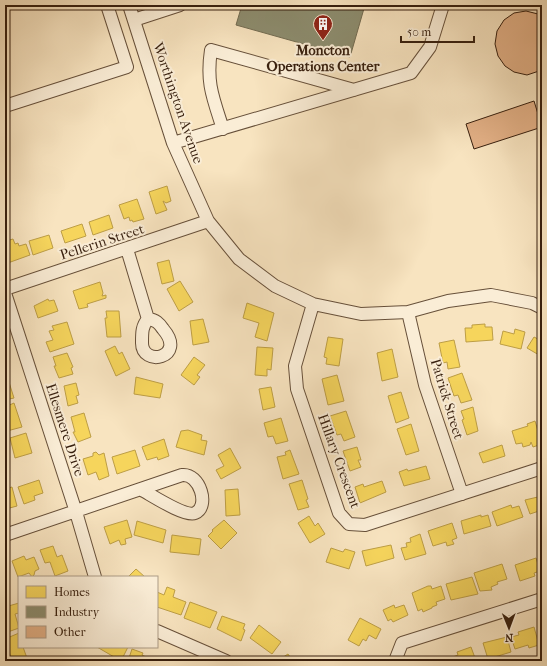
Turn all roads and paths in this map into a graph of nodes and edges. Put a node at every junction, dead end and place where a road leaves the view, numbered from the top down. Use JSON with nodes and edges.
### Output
{"nodes":[{"id":1,"x":107,"y":5,"type":"edge"},
{"id":2,"x":129,"y":5,"type":"edge"},
{"id":3,"x":180,"y":5,"type":"edge"},
{"id":4,"x":443,"y":5,"type":"edge"},
{"id":5,"x":136,"y":25,"type":"junction"},
{"id":6,"x":117,"y":37,"type":"junction"},
{"id":7,"x":354,"y":90,"type":"junction"},
{"id":8,"x":5,"y":106,"type":"edge"},
{"id":9,"x":223,"y":129,"type":"junction"},
{"id":10,"x":173,"y":143,"type":"junction"},
{"id":11,"x":208,"y":222,"type":"junction"},
{"id":12,"x":127,"y":250,"type":"junction"},
{"id":13,"x":5,"y":289,"type":"edge"},
{"id":14,"x":5,"y":293,"type":"edge"},
{"id":15,"x":313,"y":304,"type":"junction"},
{"id":16,"x":542,"y":308,"type":"edge"},
{"id":17,"x":408,"y":312,"type":"junction"},
{"id":18,"x":148,"y":319,"type":"dead end"},
{"id":19,"x":542,"y":468,"type":"edge"},
{"id":20,"x":142,"y":490,"type":"junction"},
{"id":21,"x":462,"y":494,"type":"junction"},
{"id":22,"x":76,"y":512,"type":"junction"},
{"id":23,"x":5,"y":535,"type":"edge"},
{"id":24,"x":95,"y":576,"type":"edge"},
{"id":25,"x":542,"y":599,"type":"edge"},
{"id":26,"x":158,"y":631,"type":"edge"},
{"id":27,"x":226,"y":661,"type":"edge"},
{"id":28,"x":395,"y":661,"type":"edge"}],
"edges":[{"from":1,"to":6,"type":"street"},
{"from":2,"to":5,"type":"street","name":"Worthington Avenue"},
{"from":3,"to":5,"type":"street"},
{"from":4,"to":7,"type":"street"},
{"from":5,"to":6,"type":"street"},
{"from":5,"to":10,"type":"street","name":"Worthington Avenue"},
{"from":6,"to":8,"type":"street"},
{"from":7,"to":9,"type":"street"},
{"from":7,"to":9,"type":"street"},
{"from":9,"to":10,"type":"street"},
{"from":10,"to":11,"type":"street","name":"Worthington Avenue"},
{"from":11,"to":12,"type":"street","name":"Pellerin Street"},
{"from":11,"to":15,"type":"street","name":"Worthington Avenue"},
{"from":12,"to":13,"type":"street","name":"Pellerin Street"},
{"from":12,"to":18,"type":"street"},
{"from":14,"to":22,"type":"street","name":"Ellesmere Drive"},
{"from":15,"to":17,"type":"street","name":"Worthington Avenue"},
{"from":15,"to":21,"type":"street","name":"Hillary Crescent"},
{"from":16,"to":17,"type":"street","name":"Worthington Avenue"},
{"from":17,"to":21,"type":"street","name":"Patrick Street"},
{"from":19,"to":21,"type":"street","name":"Hillary Crescent"},
{"from":20,"to":20,"type":"street"},
{"from":20,"to":22,"type":"street"},
{"from":22,"to":23,"type":"street"},
{"from":22,"to":24,"type":"street","name":"Ellesmere Drive"},
{"from":25,"to":28,"type":"street"},
{"from":26,"to":27,"type":"street"}]}
